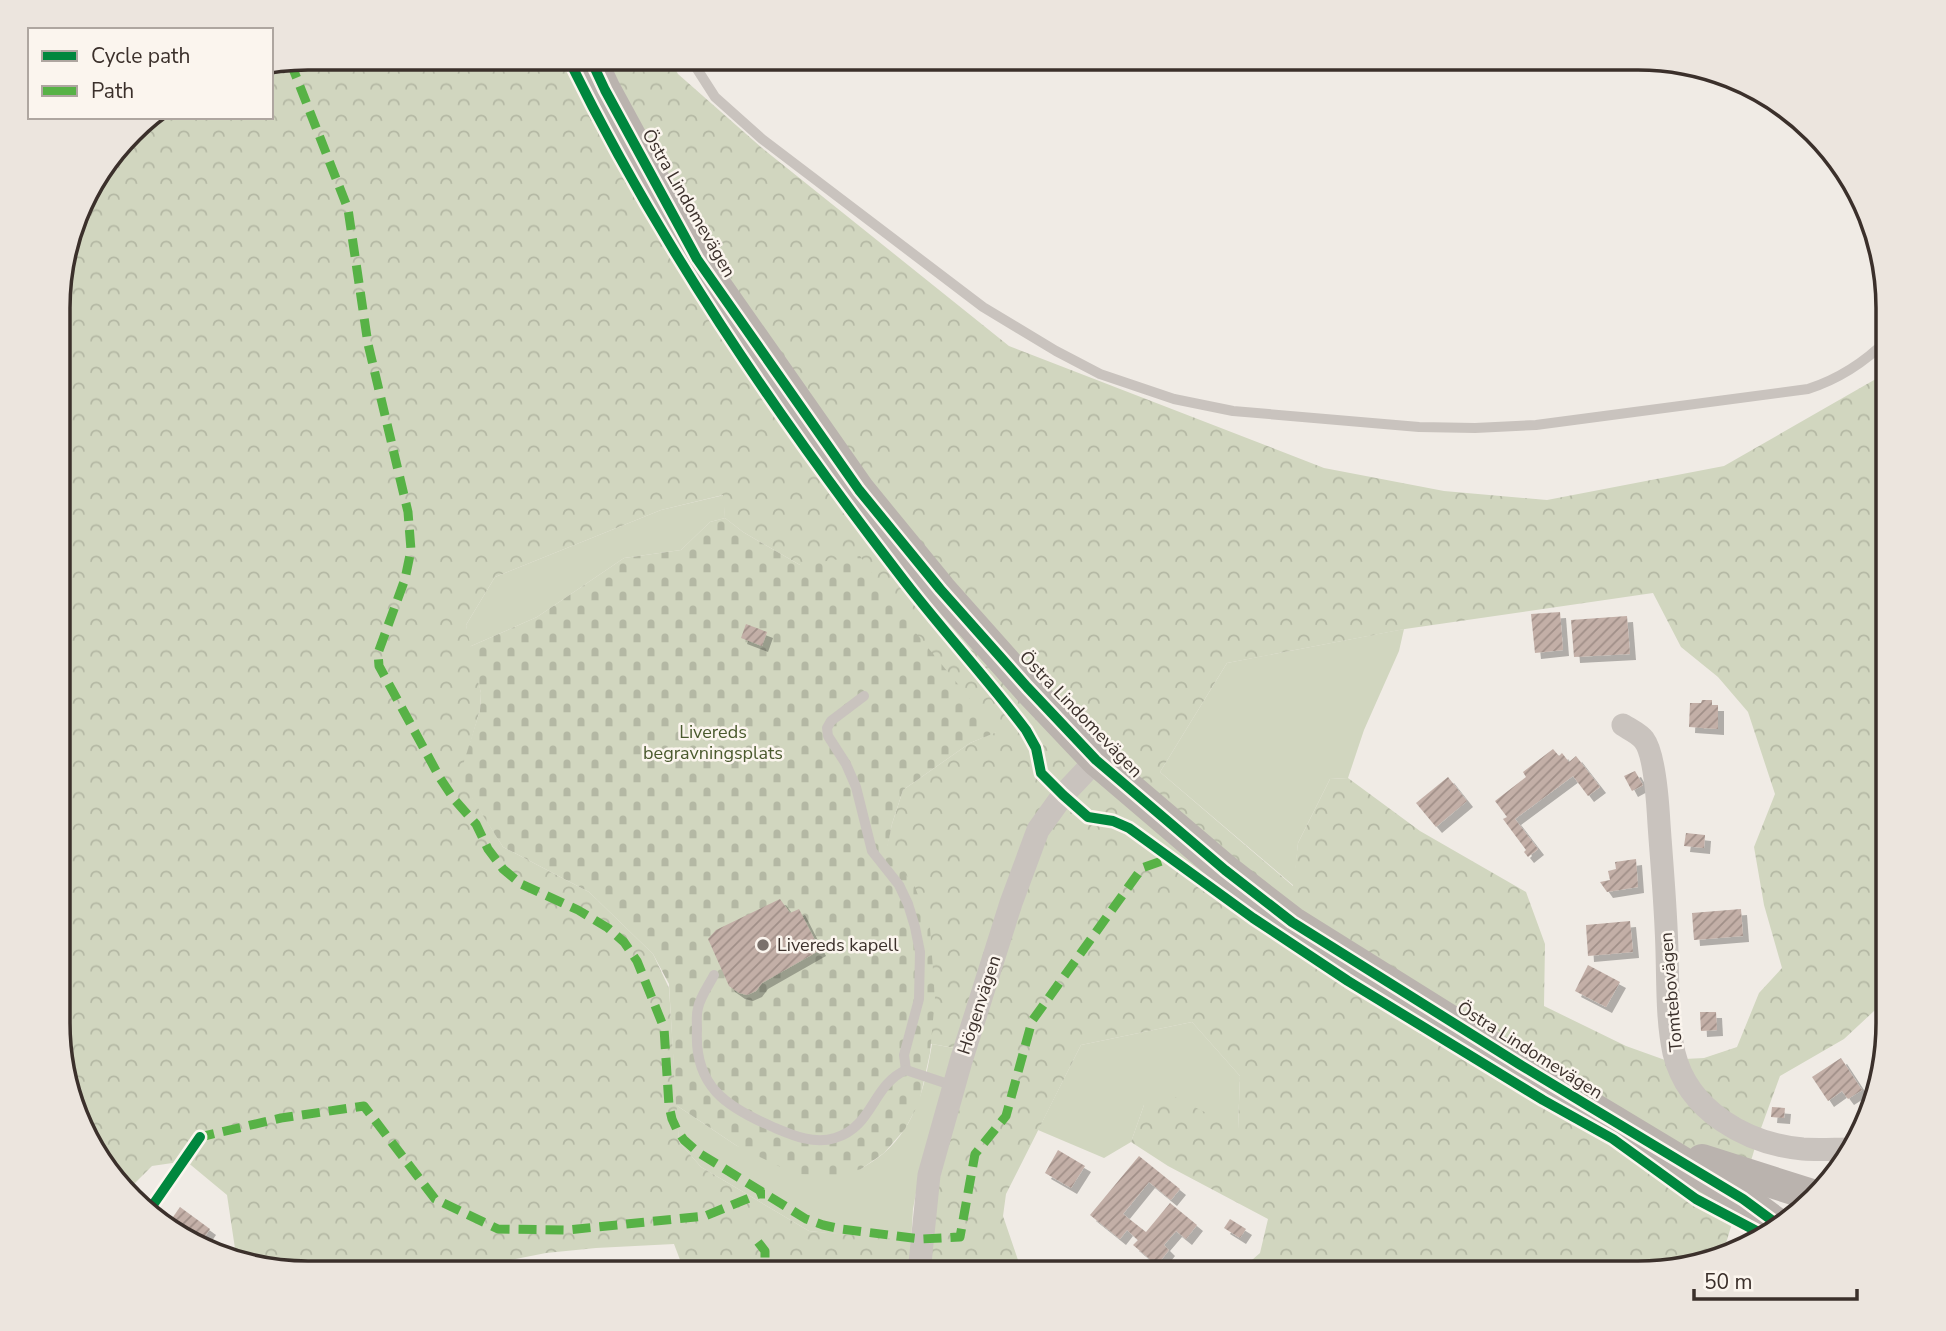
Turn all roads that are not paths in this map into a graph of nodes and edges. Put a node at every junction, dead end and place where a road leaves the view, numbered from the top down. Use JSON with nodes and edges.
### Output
{"nodes":[{"id":1,"x":596,"y":71,"type":"edge"},
{"id":2,"x":698,"y":71,"type":"edge"},
{"id":3,"x":1875,"y":352,"type":"edge"},
{"id":4,"x":864,"y":696,"type":"dead end"},
{"id":5,"x":1623,"y":725,"type":"dead end"},
{"id":6,"x":1096,"y":760,"type":"junction"},
{"id":7,"x":714,"y":975,"type":"dead end"},
{"id":8,"x":906,"y":1070,"type":"junction"},
{"id":9,"x":954,"y":1086,"type":"junction"},
{"id":10,"x":1638,"y":1137,"type":"junction"},
{"id":11,"x":1839,"y":1149,"type":"edge"},
{"id":12,"x":1726,"y":1169,"type":"junction"},
{"id":13,"x":1804,"y":1193,"type":"edge"},
{"id":14,"x":1742,"y":1199,"type":"junction"},
{"id":15,"x":1795,"y":1201,"type":"edge"},
{"id":16,"x":1779,"y":1215,"type":"edge"},
{"id":17,"x":1771,"y":1220,"type":"edge"},
{"id":18,"x":920,"y":1260,"type":"edge"}],
"edges":[{"from":1,"to":6,"type":"street","name":"Östra Lindomevägen"},
{"from":2,"to":3,"type":"lane"},
{"from":4,"to":8,"type":"lane"},
{"from":5,"to":11,"type":"street","name":"Tomtebovägen"},
{"from":6,"to":9,"type":"street","name":"Högenvägen"},
{"from":6,"to":10,"type":"street","name":"Östra Lindomevägen"},
{"from":7,"to":8,"type":"lane"},
{"from":8,"to":9,"type":"lane"},
{"from":9,"to":18,"type":"street","name":"Högenvägen"},
{"from":10,"to":12,"type":"street","name":"Östra Lindomevägen"},
{"from":10,"to":14,"type":"street","name":"Östra Lindomevägen"},
{"from":12,"to":13,"type":"street","name":"Östra Lindomevägen"},
{"from":12,"to":15,"type":"street","name":"Östra Lindomevägen"},
{"from":14,"to":16,"type":"street","name":"Östra Lindomevägen"},
{"from":14,"to":17,"type":"street","name":"Östra Lindomevägen"}]}
